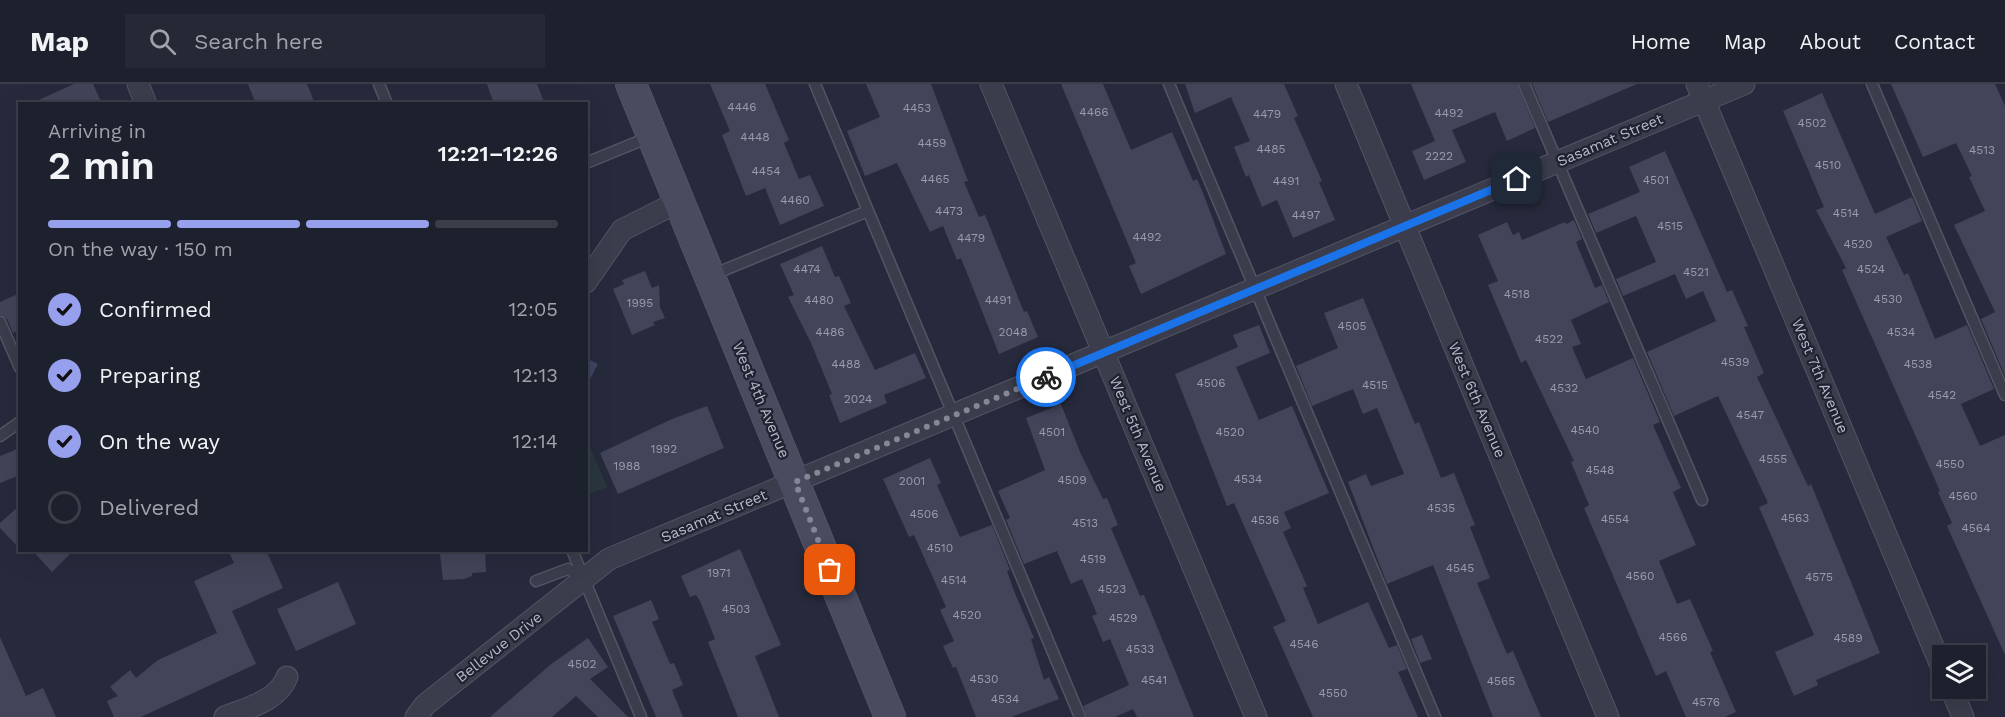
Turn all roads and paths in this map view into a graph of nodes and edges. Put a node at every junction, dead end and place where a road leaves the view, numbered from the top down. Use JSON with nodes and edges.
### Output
{"nodes":[{"id":1,"x":138,"y":84,"type":"edge"},
{"id":2,"x":379,"y":84,"type":"edge"},
{"id":3,"x":631,"y":84,"type":"edge"},
{"id":4,"x":815,"y":84,"type":"edge"},
{"id":5,"x":992,"y":84,"type":"edge"},
{"id":6,"x":1170,"y":84,"type":"edge"},
{"id":7,"x":1346,"y":84,"type":"edge"},
{"id":8,"x":1524,"y":84,"type":"edge"},
{"id":9,"x":1744,"y":84,"type":"edge"},
{"id":10,"x":1872,"y":84,"type":"edge"},
{"id":11,"x":1700,"y":92,"type":"edge"},
{"id":12,"x":145,"y":102,"type":"edge"},
{"id":13,"x":386,"y":102,"type":"edge"},
{"id":14,"x":652,"y":136,"type":"junction"},
{"id":15,"x":1557,"y":162,"type":"junction"},
{"id":16,"x":588,"y":163,"type":"edge"},
{"id":17,"x":678,"y":202,"type":"junction"},
{"id":18,"x":868,"y":211,"type":"junction"},
{"id":19,"x":1405,"y":226,"type":"junction"},
{"id":20,"x":709,"y":277,"type":"junction"},
{"id":21,"x":588,"y":279,"type":"edge"},
{"id":22,"x":1256,"y":288,"type":"junction"},
{"id":23,"x":0,"y":322,"type":"edge"},
{"id":24,"x":1104,"y":352,"type":"junction"},
{"id":25,"x":18,"y":363,"type":"edge"},
{"id":26,"x":2005,"y":395,"type":"edge"},
{"id":27,"x":955,"y":415,"type":"junction"},
{"id":28,"x":18,"y":423,"type":"edge"},
{"id":29,"x":0,"y":436,"type":"edge"},
{"id":30,"x":795,"y":482,"type":"junction"},
{"id":31,"x":1702,"y":500,"type":"dead end"},
{"id":32,"x":573,"y":552,"type":"edge"},
{"id":33,"x":583,"y":578,"type":"junction"},
{"id":34,"x":536,"y":581,"type":"dead end"},
{"id":35,"x":1932,"y":645,"type":"edge"},
{"id":36,"x":287,"y":677,"type":"dead end"},
{"id":37,"x":1956,"y":699,"type":"edge"},
{"id":38,"x":225,"y":717,"type":"edge"},
{"id":39,"x":416,"y":717,"type":"edge"},
{"id":40,"x":641,"y":717,"type":"edge"},
{"id":41,"x":890,"y":717,"type":"edge"},
{"id":42,"x":1080,"y":717,"type":"edge"},
{"id":43,"x":1256,"y":717,"type":"edge"},
{"id":44,"x":1435,"y":717,"type":"edge"},
{"id":45,"x":1608,"y":717,"type":"edge"},
{"id":46,"x":1963,"y":717,"type":"edge"}],
"edges":[{"from":1,"to":12,"type":"street"},
{"from":2,"to":13,"type":"lane"},
{"from":3,"to":14,"type":"main road","name":"West 4th Avenue"},
{"from":4,"to":18,"type":"lane"},
{"from":5,"to":24,"type":"street","name":"West 5th Avenue"},
{"from":6,"to":22,"type":"lane"},
{"from":7,"to":19,"type":"street","name":"West 6th Avenue"},
{"from":8,"to":15,"type":"lane"},
{"from":9,"to":11,"type":"street","name":"Sasamat Street"},
{"from":10,"to":26,"type":"lane"},
{"from":11,"to":15,"type":"street","name":"Sasamat Street"},
{"from":11,"to":35,"type":"street","name":"West 7th Avenue"},
{"from":14,"to":16,"type":"lane"},
{"from":14,"to":17,"type":"main road","name":"West 4th Avenue"},
{"from":15,"to":19,"type":"street","name":"Sasamat Street"},
{"from":15,"to":31,"type":"lane"},
{"from":17,"to":20,"type":"main road","name":"West 4th Avenue"},
{"from":17,"to":21,"type":"street"},
{"from":18,"to":20,"type":"lane"},
{"from":18,"to":27,"type":"lane"},
{"from":19,"to":22,"type":"street","name":"Sasamat Street"},
{"from":19,"to":45,"type":"street","name":"West 6th Avenue"},
{"from":20,"to":30,"type":"main road","name":"West 4th Avenue"},
{"from":22,"to":24,"type":"street","name":"Sasamat Street"},
{"from":22,"to":44,"type":"lane"},
{"from":23,"to":25,"type":"lane"},
{"from":24,"to":27,"type":"street","name":"Sasamat Street"},
{"from":24,"to":43,"type":"street","name":"West 5th Avenue"},
{"from":27,"to":30,"type":"street","name":"Sasamat Street"},
{"from":27,"to":42,"type":"lane"},
{"from":28,"to":29,"type":"lane"},
{"from":30,"to":33,"type":"street","name":"Sasamat Street"},
{"from":30,"to":41,"type":"main road","name":"West 4th Avenue"},
{"from":32,"to":33,"type":"lane"},
{"from":33,"to":34,"type":"lane"},
{"from":33,"to":39,"type":"street","name":"Bellevue Drive"},
{"from":33,"to":40,"type":"lane"},
{"from":36,"to":38,"type":"street"},
{"from":37,"to":46,"type":"street"}]}
